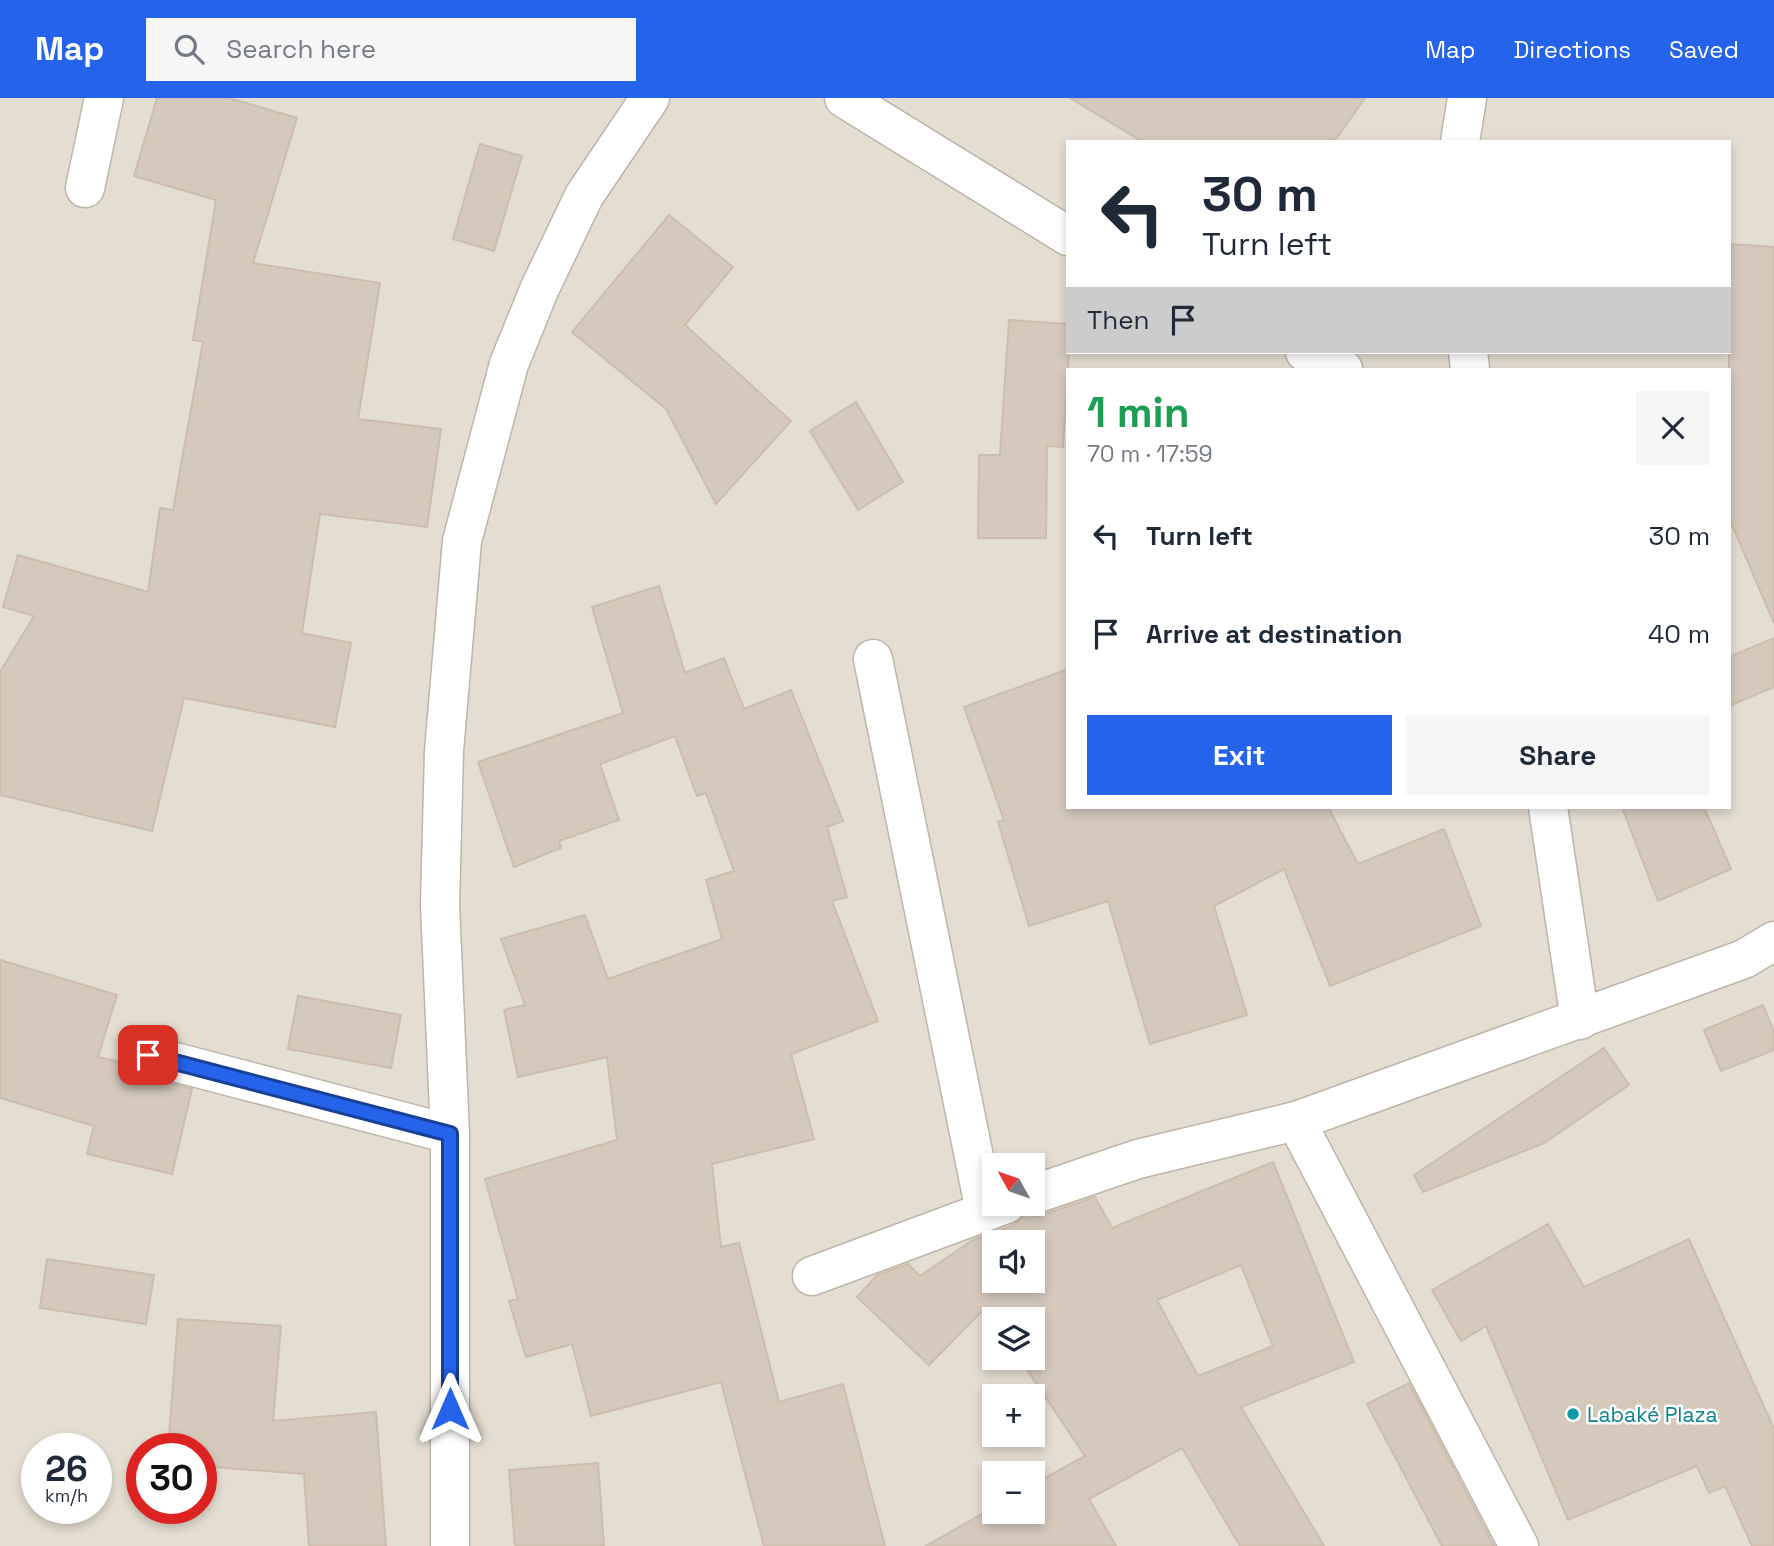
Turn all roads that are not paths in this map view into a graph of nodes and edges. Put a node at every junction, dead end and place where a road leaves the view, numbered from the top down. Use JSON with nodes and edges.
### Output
{"nodes":[{"id":1,"x":104,"y":98,"type":"edge"},
{"id":2,"x":650,"y":98,"type":"edge"},
{"id":3,"x":844,"y":98,"type":"edge"},
{"id":4,"x":1467,"y":98,"type":"edge"},
{"id":5,"x":1460,"y":140,"type":"edge"},
{"id":6,"x":85,"y":188,"type":"dead end"},
{"id":7,"x":1066,"y":235,"type":"edge"},
{"id":8,"x":1310,"y":354,"type":"edge"},
{"id":9,"x":1341,"y":368,"type":"edge"},
{"id":10,"x":873,"y":659,"type":"dead end"},
{"id":11,"x":1548,"y":809,"type":"edge"},
{"id":12,"x":1774,"y":942,"type":"edge"},
{"id":13,"x":1580,"y":1020,"type":"junction"},
{"id":14,"x":148,"y":1055,"type":"dead end"},
{"id":15,"x":1296,"y":1121,"type":"junction"},
{"id":16,"x":450,"y":1134,"type":"junction"},
{"id":17,"x":983,"y":1153,"type":"edge"},
{"id":18,"x":1045,"y":1191,"type":"edge"},
{"id":19,"x":982,"y":1213,"type":"edge"},
{"id":20,"x":812,"y":1276,"type":"dead end"},
{"id":21,"x":450,"y":1546,"type":"edge"},
{"id":22,"x":1519,"y":1546,"type":"edge"}],
"edges":[{"from":1,"to":6,"type":"street"},
{"from":2,"to":16,"type":"street"},
{"from":3,"to":7,"type":"street"},
{"from":4,"to":5,"type":"street"},
{"from":8,"to":9,"type":"street"},
{"from":10,"to":17,"type":"street"},
{"from":11,"to":13,"type":"street"},
{"from":12,"to":13,"type":"street"},
{"from":13,"to":15,"type":"street"},
{"from":14,"to":16,"type":"street"},
{"from":15,"to":18,"type":"street"},
{"from":15,"to":22,"type":"street"},
{"from":16,"to":21,"type":"street"},
{"from":19,"to":20,"type":"street"}]}
